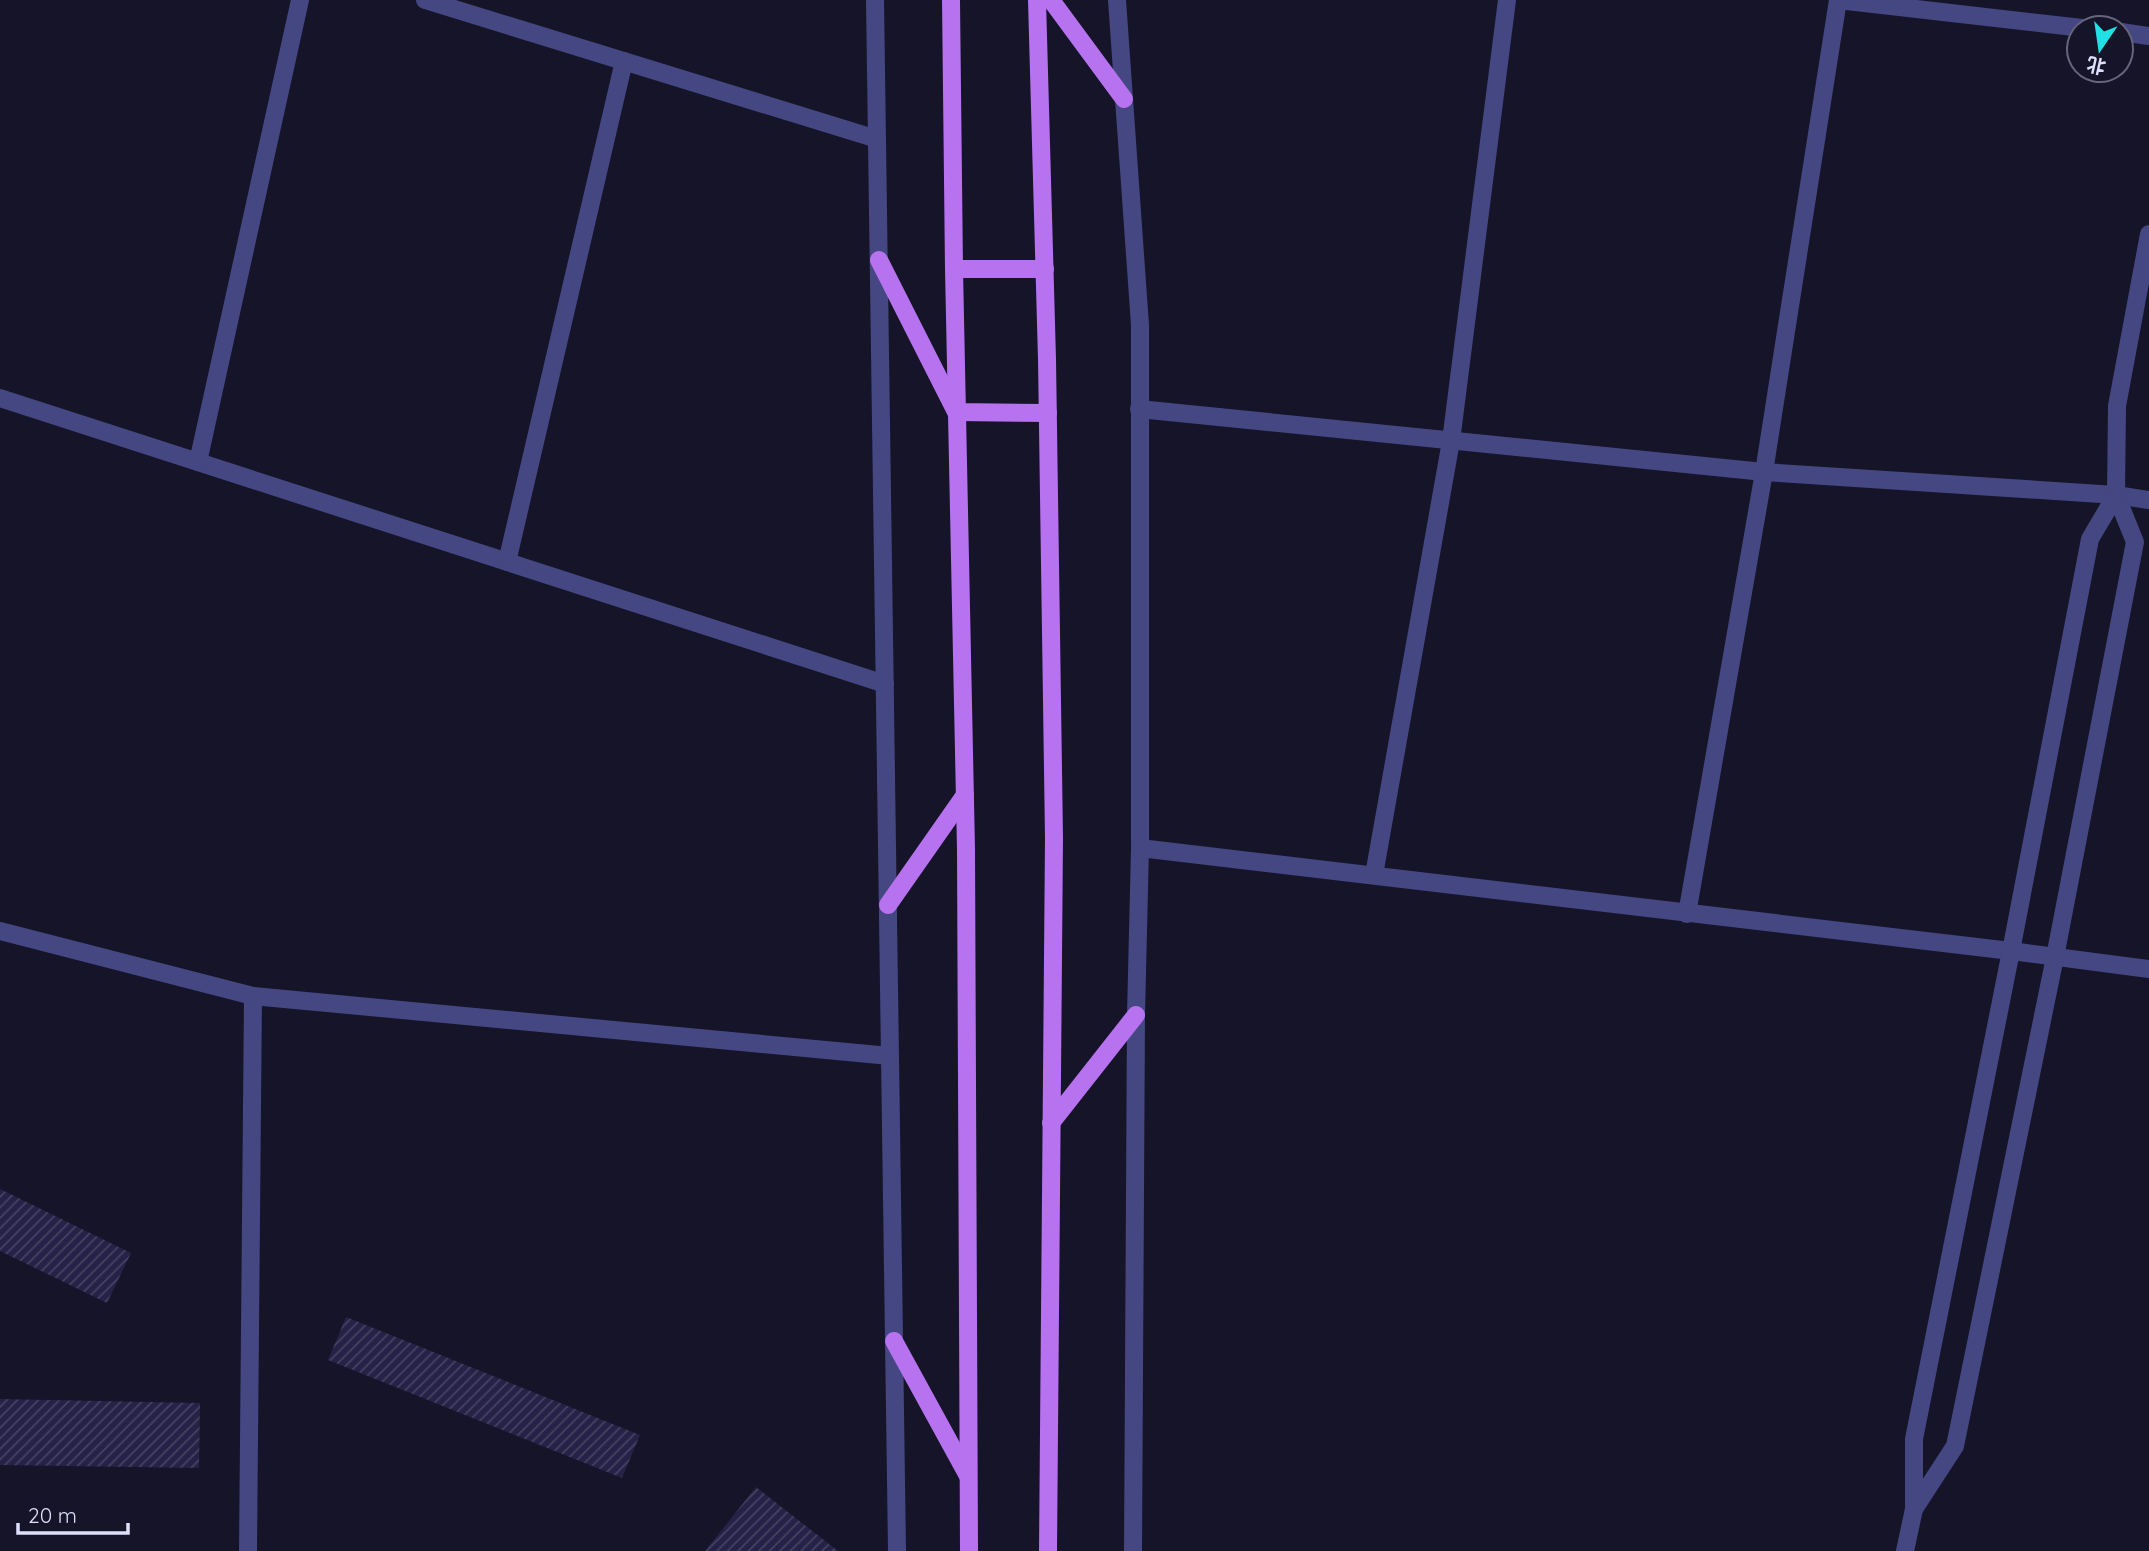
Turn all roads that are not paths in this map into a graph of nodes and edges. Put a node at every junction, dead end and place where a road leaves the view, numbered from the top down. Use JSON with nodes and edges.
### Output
{"nodes":[{"id":1,"x":300,"y":0,"type":"edge"},
{"id":2,"x":425,"y":0,"type":"edge"},
{"id":3,"x":875,"y":0,"type":"edge"},
{"id":4,"x":951,"y":0,"type":"edge"},
{"id":5,"x":1037,"y":0,"type":"edge"},
{"id":6,"x":1051,"y":0,"type":"edge"},
{"id":7,"x":1117,"y":0,"type":"edge"},
{"id":8,"x":1507,"y":0,"type":"edge"},
{"id":9,"x":1838,"y":0,"type":"edge"},
{"id":10,"x":2065,"y":26,"type":"edge"},
{"id":11,"x":624,"y":61,"type":"junction"},
{"id":12,"x":1124,"y":99,"type":"junction"},
{"id":13,"x":877,"y":139,"type":"junction"},
{"id":14,"x":2149,"y":234,"type":"edge"},
{"id":15,"x":879,"y":260,"type":"junction"},
{"id":16,"x":954,"y":269,"type":"junction"},
{"id":17,"x":1045,"y":269,"type":"junction"},
{"id":18,"x":0,"y":398,"type":"edge"},
{"id":19,"x":1139,"y":409,"type":"junction"},
{"id":20,"x":956,"y":412,"type":"junction"},
{"id":21,"x":1048,"y":412,"type":"junction"},
{"id":22,"x":1451,"y":440,"type":"junction"},
{"id":23,"x":198,"y":463,"type":"junction"},
{"id":24,"x":1764,"y":472,"type":"junction"},
{"id":25,"x":2116,"y":495,"type":"junction"},
{"id":26,"x":2149,"y":500,"type":"edge"},
{"id":27,"x":507,"y":562,"type":"junction"},
{"id":28,"x":885,"y":684,"type":"junction"},
{"id":29,"x":965,"y":795,"type":"junction"},
{"id":30,"x":1140,"y":848,"type":"junction"},
{"id":31,"x":1374,"y":875,"type":"junction"},
{"id":32,"x":888,"y":905,"type":"junction"},
{"id":33,"x":1687,"y":914,"type":"junction"},
{"id":34,"x":0,"y":930,"type":"edge"},
{"id":35,"x":2011,"y":951,"type":"junction"},
{"id":36,"x":2055,"y":957,"type":"junction"},
{"id":37,"x":2149,"y":969,"type":"edge"},
{"id":38,"x":253,"y":996,"type":"junction"},
{"id":39,"x":1136,"y":1015,"type":"junction"},
{"id":40,"x":890,"y":1056,"type":"junction"},
{"id":41,"x":1051,"y":1123,"type":"junction"},
{"id":42,"x":894,"y":1341,"type":"junction"},
{"id":43,"x":969,"y":1478,"type":"junction"},
{"id":44,"x":1914,"y":1509,"type":"junction"},
{"id":45,"x":248,"y":1551,"type":"edge"},
{"id":46,"x":897,"y":1551,"type":"edge"},
{"id":47,"x":970,"y":1551,"type":"edge"},
{"id":48,"x":1048,"y":1551,"type":"edge"},
{"id":49,"x":1133,"y":1551,"type":"edge"},
{"id":50,"x":1905,"y":1551,"type":"edge"}],
"edges":[{"from":1,"to":23,"type":"street"},
{"from":2,"to":11,"type":"street"},
{"from":3,"to":13,"type":"street"},
{"from":4,"to":16,"type":"main road"},
{"from":5,"to":17,"type":"main road"},
{"from":6,"to":12,"type":"main road"},
{"from":7,"to":12,"type":"street"},
{"from":8,"to":22,"type":"street"},
{"from":9,"to":10,"type":"street"},
{"from":9,"to":24,"type":"street"},
{"from":11,"to":13,"type":"street"},
{"from":11,"to":27,"type":"street"},
{"from":12,"to":19,"type":"street"},
{"from":13,"to":15,"type":"street"},
{"from":14,"to":25,"type":"street"},
{"from":15,"to":20,"type":"main road"},
{"from":15,"to":28,"type":"street"},
{"from":16,"to":17,"type":"main road"},
{"from":16,"to":20,"type":"main road"},
{"from":17,"to":21,"type":"main road"},
{"from":18,"to":23,"type":"street"},
{"from":19,"to":22,"type":"street"},
{"from":19,"to":30,"type":"street"},
{"from":20,"to":21,"type":"main road"},
{"from":20,"to":29,"type":"main road"},
{"from":21,"to":41,"type":"main road"},
{"from":22,"to":24,"type":"street"},
{"from":22,"to":31,"type":"street"},
{"from":23,"to":27,"type":"street"},
{"from":24,"to":25,"type":"street"},
{"from":24,"to":33,"type":"street"},
{"from":25,"to":26,"type":"street"},
{"from":25,"to":35,"type":"street"},
{"from":25,"to":36,"type":"street"},
{"from":27,"to":28,"type":"street"},
{"from":28,"to":32,"type":"street"},
{"from":29,"to":32,"type":"main road"},
{"from":29,"to":43,"type":"main road"},
{"from":30,"to":31,"type":"street"},
{"from":30,"to":39,"type":"street"},
{"from":31,"to":33,"type":"street"},
{"from":32,"to":40,"type":"street"},
{"from":33,"to":35,"type":"street"},
{"from":34,"to":38,"type":"street"},
{"from":35,"to":36,"type":"street"},
{"from":35,"to":44,"type":"street"},
{"from":36,"to":37,"type":"street"},
{"from":36,"to":44,"type":"street"},
{"from":38,"to":40,"type":"street"},
{"from":38,"to":45,"type":"street"},
{"from":39,"to":41,"type":"main road"},
{"from":39,"to":49,"type":"street"},
{"from":40,"to":42,"type":"street"},
{"from":41,"to":48,"type":"main road"},
{"from":42,"to":43,"type":"main road"},
{"from":42,"to":46,"type":"street"},
{"from":43,"to":47,"type":"main road"},
{"from":44,"to":50,"type":"street"}]}
